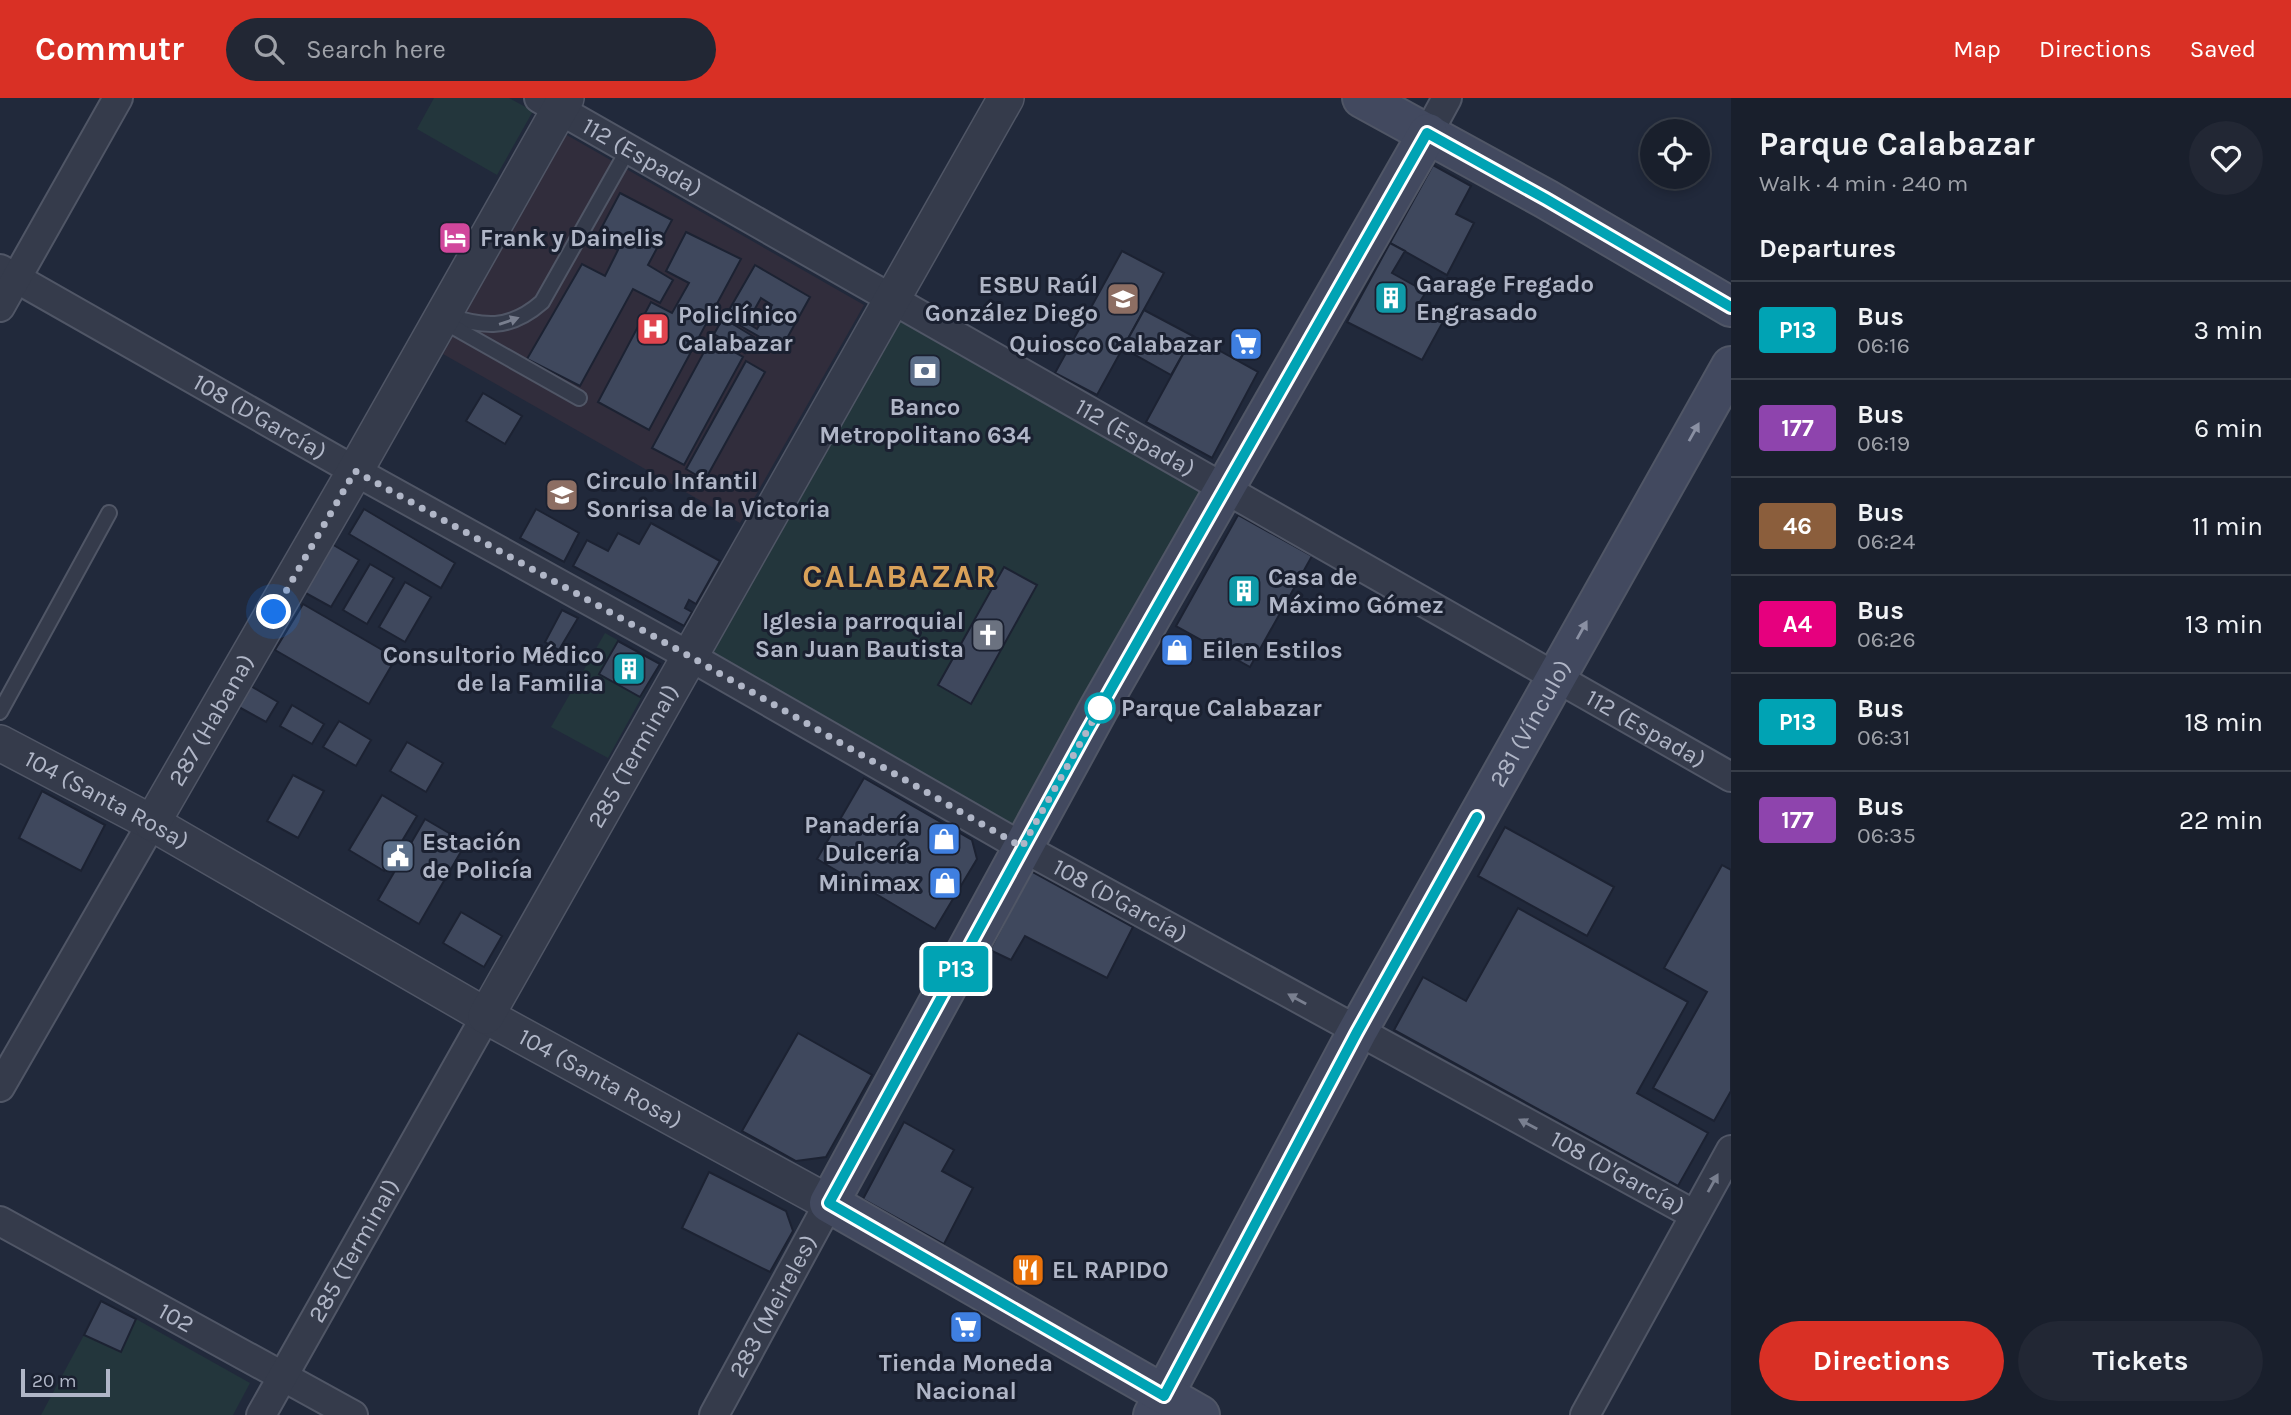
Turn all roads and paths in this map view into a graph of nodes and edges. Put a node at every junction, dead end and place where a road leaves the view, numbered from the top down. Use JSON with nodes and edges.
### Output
{"nodes":[{"id":1,"x":118,"y":98,"type":"edge"},
{"id":2,"x":1006,"y":98,"type":"edge"},
{"id":3,"x":1362,"y":98,"type":"edge"},
{"id":4,"x":1447,"y":98,"type":"edge"},
{"id":5,"x":555,"y":102,"type":"edge"},
{"id":6,"x":1427,"y":133,"type":"junction"},
{"id":7,"x":629,"y":148,"type":"junction"},
{"id":8,"x":8,"y":274,"type":"edge"},
{"id":9,"x":894,"y":299,"type":"junction"},
{"id":10,"x":0,"y":307,"type":"edge"},
{"id":11,"x":1731,"y":307,"type":"edge"},
{"id":12,"x":442,"y":317,"type":"junction"},
{"id":13,"x":1731,"y":366,"type":"edge"},
{"id":14,"x":579,"y":398,"type":"dead end"},
{"id":15,"x":355,"y":471,"type":"junction"},
{"id":16,"x":1226,"y":489,"type":"junction"},
{"id":17,"x":109,"y":513,"type":"dead end"},
{"id":18,"x":691,"y":657,"type":"junction"},
{"id":19,"x":1555,"y":678,"type":"junction"},
{"id":20,"x":0,"y":712,"type":"edge"},
{"id":21,"x":0,"y":743,"type":"edge"},
{"id":22,"x":1731,"y":777,"type":"edge"},
{"id":23,"x":152,"y":823,"type":"junction"},
{"id":24,"x":1022,"y":847,"type":"junction"},
{"id":25,"x":486,"y":1016,"type":"junction"},
{"id":26,"x":1357,"y":1032,"type":"junction"},
{"id":27,"x":0,"y":1087,"type":"edge"},
{"id":28,"x":1731,"y":1150,"type":"edge"},
{"id":29,"x":829,"y":1203,"type":"junction"},
{"id":30,"x":1695,"y":1215,"type":"junction"},
{"id":31,"x":0,"y":1221,"type":"edge"},
{"id":32,"x":282,"y":1376,"type":"junction"},
{"id":33,"x":1158,"y":1405,"type":"edge"},
{"id":34,"x":261,"y":1415,"type":"edge"},
{"id":35,"x":353,"y":1415,"type":"edge"},
{"id":36,"x":714,"y":1415,"type":"edge"},
{"id":37,"x":1200,"y":1415,"type":"edge"},
{"id":38,"x":1585,"y":1415,"type":"edge"}],
"edges":[{"from":1,"to":8,"type":"street"},
{"from":2,"to":9,"type":"street","name":"285 (Terminal)"},
{"from":3,"to":6,"type":"main road"},
{"from":4,"to":6,"type":"street","name":"283 (Meireles)"},
{"from":5,"to":7,"type":"street","name":"112 (Espada)"},
{"from":5,"to":12,"type":"street","name":"287 (Habana)"},
{"from":6,"to":11,"type":"main road"},
{"from":6,"to":16,"type":"main road","name":"283 (Meireles)"},
{"from":7,"to":9,"type":"street","name":"112 (Espada)"},
{"from":12,"to":7,"type":"lane","one_way":true},
{"from":8,"to":10,"type":"street"},
{"from":8,"to":15,"type":"street","name":"108 (D'García)"},
{"from":9,"to":16,"type":"street","name":"112 (Espada)"},
{"from":9,"to":18,"type":"street","name":"285 (Terminal)"},
{"from":12,"to":14,"type":"lane"},
{"from":12,"to":15,"type":"street","name":"287 (Habana)"},
{"from":19,"to":13,"type":"main road","name":"281 (Vínculo)","one_way":true},
{"from":15,"to":18,"type":"street","name":"108 (D'García)"},
{"from":15,"to":23,"type":"street","name":"287 (Habana)"},
{"from":16,"to":19,"type":"street","name":"112 (Espada)"},
{"from":16,"to":24,"type":"main road","name":"283 (Meireles)"},
{"from":17,"to":20,"type":"lane"},
{"from":18,"to":24,"type":"street","name":"108 (D'García)"},
{"from":18,"to":25,"type":"street","name":"285 (Terminal)"},
{"from":19,"to":22,"type":"street","name":"112 (Espada)"},
{"from":19,"to":26,"type":"main road","name":"281 (Vínculo)"},
{"from":21,"to":23,"type":"street","name":"104 (Santa Rosa)"},
{"from":23,"to":25,"type":"street","name":"104 (Santa Rosa)"},
{"from":23,"to":27,"type":"street","name":"287 (Habana)"},
{"from":26,"to":24,"type":"street","name":"108 (D'García)","one_way":true},
{"from":24,"to":29,"type":"main road","name":"283 (Meireles)"},
{"from":25,"to":29,"type":"street","name":"104 (Santa Rosa)"},
{"from":25,"to":32,"type":"street","name":"285 (Terminal)"},
{"from":30,"to":26,"type":"street","name":"108 (D'García)","one_way":true},
{"from":26,"to":33,"type":"main road","name":"281 (Vínculo)"},
{"from":30,"to":28,"type":"street","one_way":true},
{"from":29,"to":33,"type":"main road","name":"104 (Santa Rosa)"},
{"from":29,"to":36,"type":"street","name":"283 (Meireles)"},
{"from":30,"to":38,"type":"street"},
{"from":31,"to":32,"type":"street","name":"102"},
{"from":32,"to":34,"type":"street","name":"285 (Terminal)"},
{"from":32,"to":35,"type":"street","name":"102"},
{"from":33,"to":37,"type":"main road","name":"104 (Santa Rosa)"}]}
